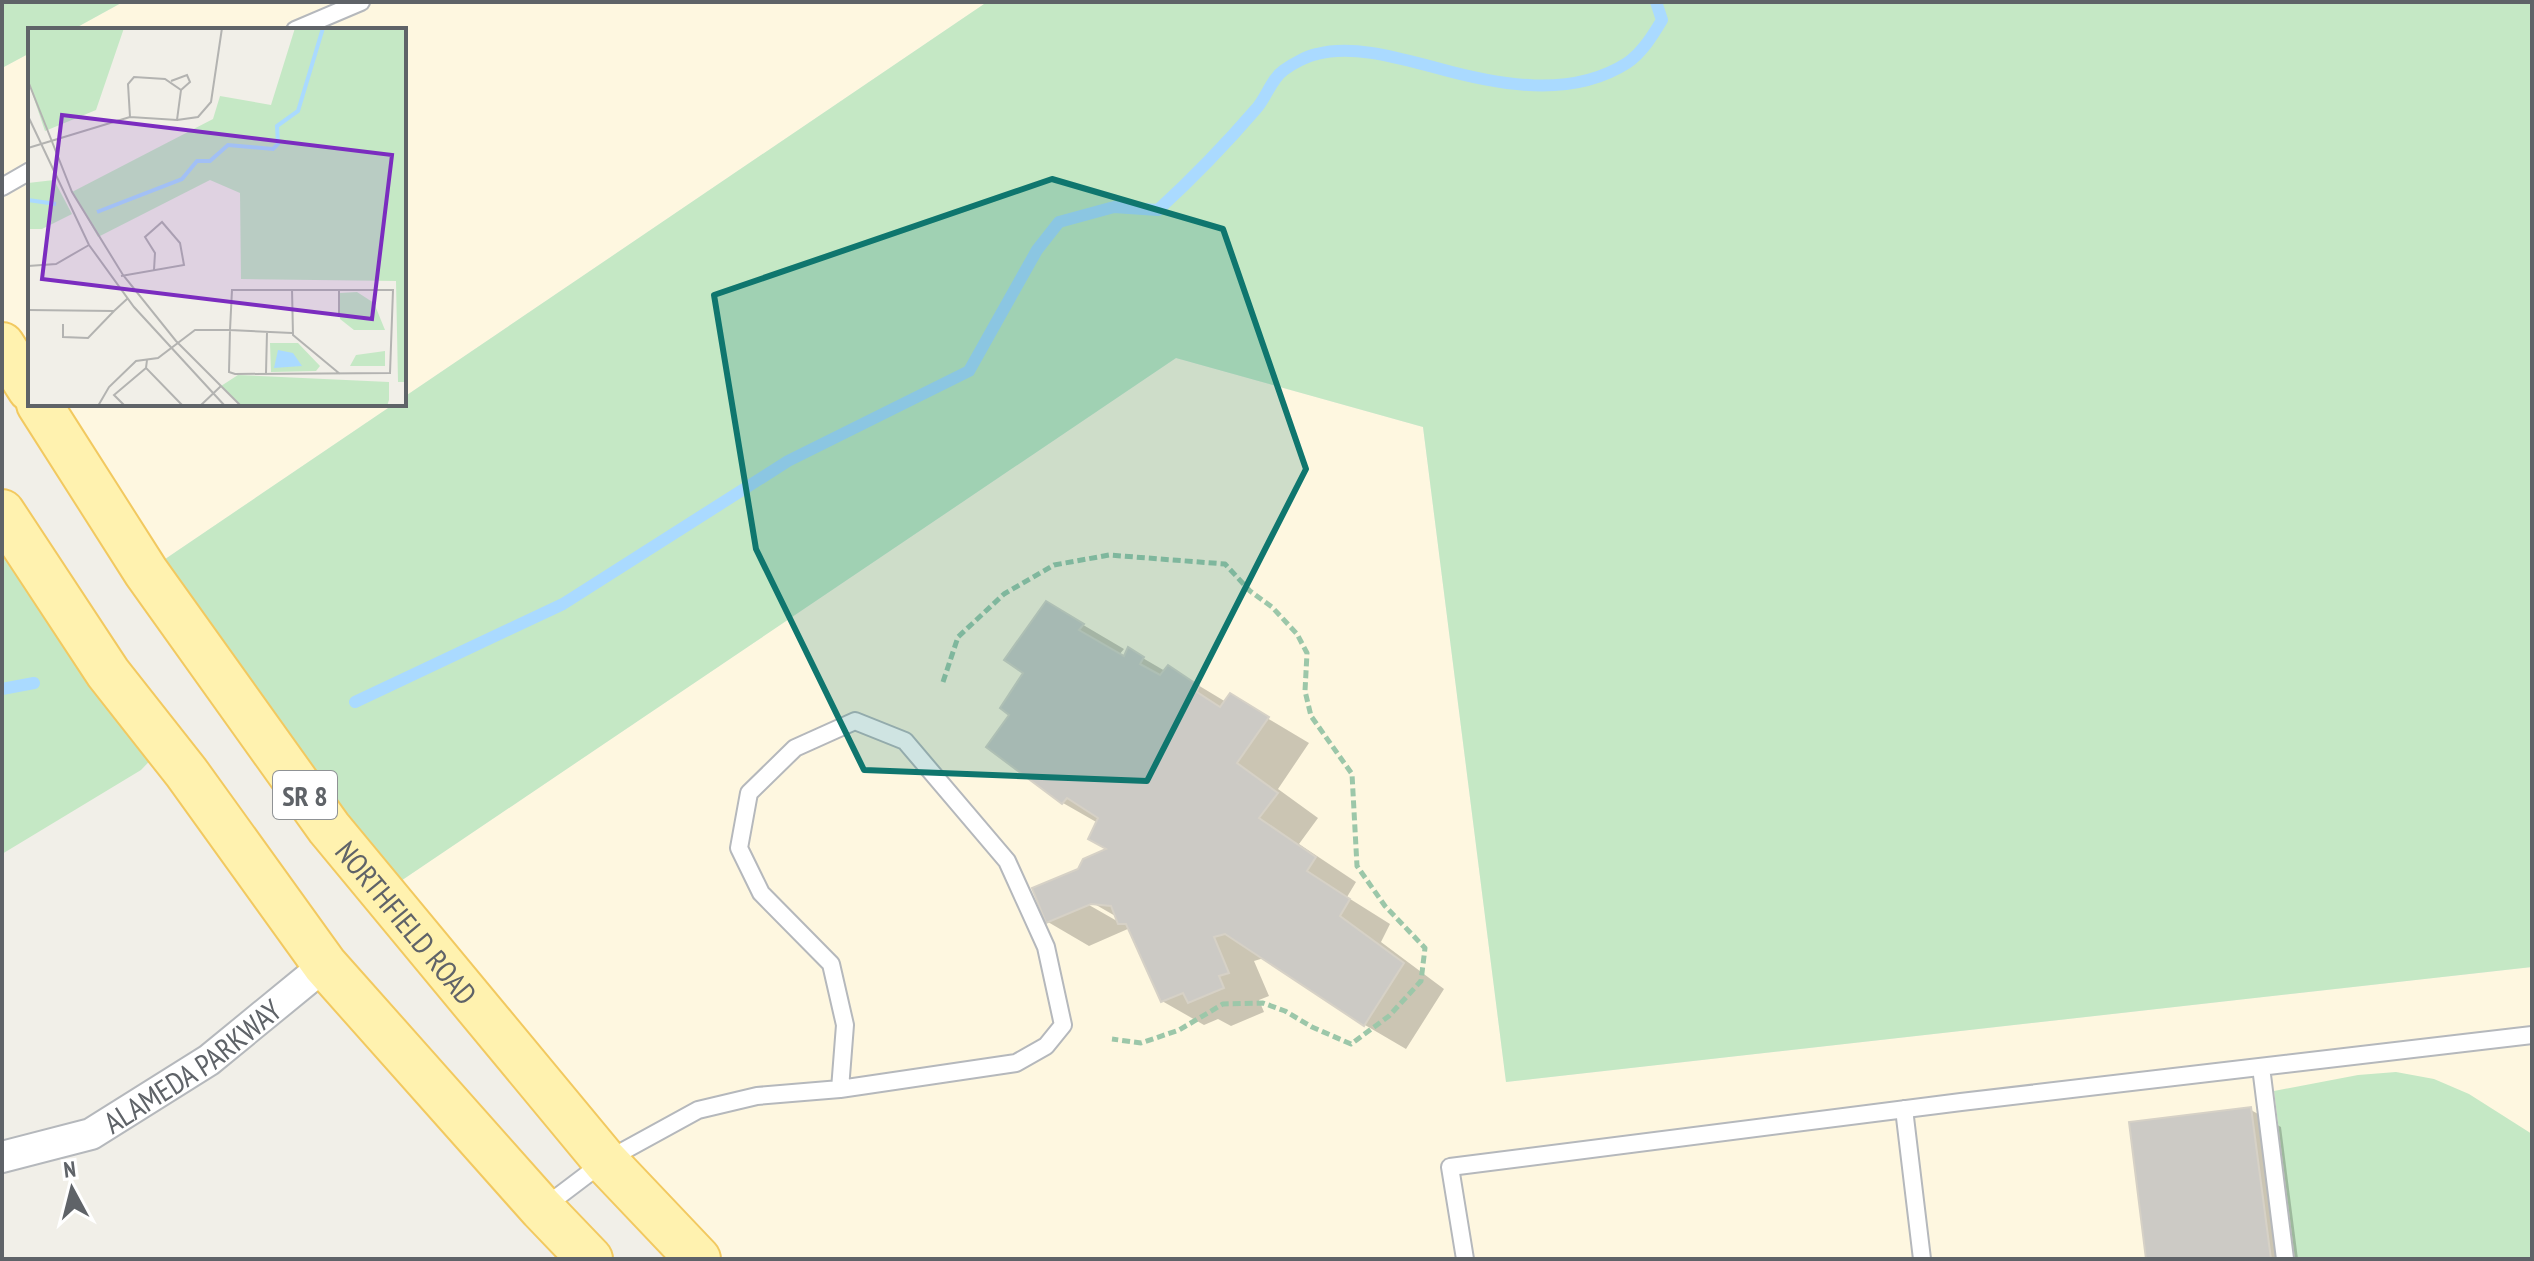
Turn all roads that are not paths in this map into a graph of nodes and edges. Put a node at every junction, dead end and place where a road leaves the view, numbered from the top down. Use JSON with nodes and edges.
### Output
{"nodes":[{"id":1,"x":361,"y":2,"type":"edge"},
{"id":2,"x":300,"y":28,"type":"edge"},
{"id":3,"x":28,"y":172,"type":"edge"},
{"id":4,"x":2,"y":187,"type":"edge"},
{"id":5,"x":2,"y":345,"type":"edge"},
{"id":6,"x":28,"y":386,"type":"edge"},
{"id":7,"x":40,"y":406,"type":"edge"},
{"id":8,"x":2,"y":512,"type":"edge"},
{"id":9,"x":325,"y":965,"type":"junction"},
{"id":10,"x":2532,"y":1035,"type":"edge"},
{"id":11,"x":2261,"y":1067,"type":"junction"},
{"id":12,"x":840,"y":1089,"type":"junction"},
{"id":13,"x":1904,"y":1109,"type":"junction"},
{"id":14,"x":2,"y":1157,"type":"edge"},
{"id":15,"x":605,"y":1161,"type":"junction"},
{"id":16,"x":542,"y":1209,"type":"junction"},
{"id":17,"x":590,"y":1259,"type":"edge"},
{"id":18,"x":698,"y":1259,"type":"edge"},
{"id":19,"x":1465,"y":1259,"type":"edge"},
{"id":20,"x":1922,"y":1259,"type":"edge"},
{"id":21,"x":2285,"y":1259,"type":"edge"}],
"edges":[{"from":1,"to":2,"type":"lane"},
{"from":3,"to":4,"type":"lane"},
{"from":5,"to":6,"type":"main road"},
{"from":7,"to":15,"type":"main road","name":"NORTHFIELD ROAD","number":"SR 8"},
{"from":8,"to":9,"type":"main road","number":"SR 8"},
{"from":9,"to":14,"type":"street","name":"ALAMEDA PARKWAY"},
{"from":9,"to":16,"type":"main road","number":"SR 8"},
{"from":10,"to":11,"type":"lane"},
{"from":11,"to":13,"type":"lane"},
{"from":11,"to":21,"type":"lane"},
{"from":12,"to":12,"type":"lane"},
{"from":12,"to":15,"type":"lane"},
{"from":13,"to":19,"type":"lane"},
{"from":13,"to":20,"type":"lane"},
{"from":15,"to":16,"type":"lane"},
{"from":15,"to":18,"type":"main road","name":"NORTHFIELD ROAD","number":"SR 8"},
{"from":16,"to":17,"type":"main road","number":"SR 8"}]}
